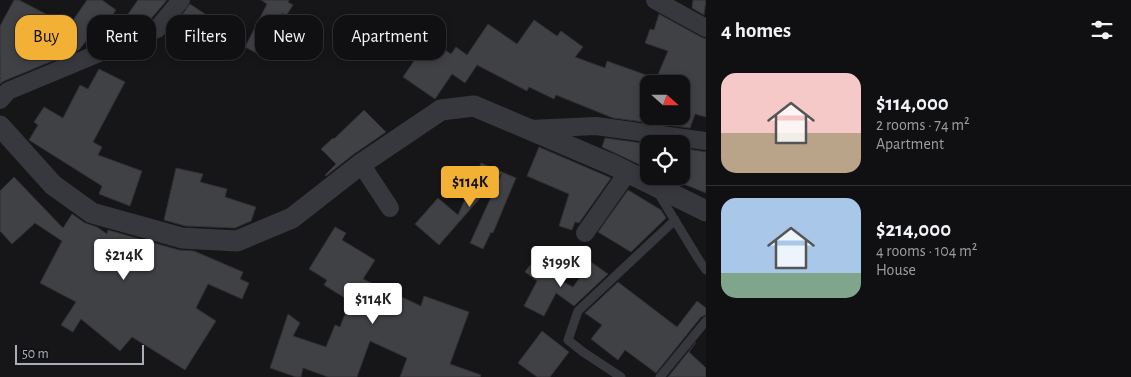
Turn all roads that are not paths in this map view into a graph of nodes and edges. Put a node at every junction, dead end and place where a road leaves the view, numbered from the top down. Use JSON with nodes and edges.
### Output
{"nodes":[{"id":1,"x":181,"y":0,"type":"edge"},
{"id":2,"x":655,"y":0,"type":"edge"},
{"id":3,"x":706,"y":28,"type":"edge"},
{"id":4,"x":0,"y":100,"type":"edge"},
{"id":5,"x":0,"y":126,"type":"edge"},
{"id":6,"x":529,"y":129,"type":"junction"},
{"id":7,"x":706,"y":140,"type":"edge"},
{"id":8,"x":361,"y":164,"type":"junction"},
{"id":9,"x":628,"y":172,"type":"junction"},
{"id":10,"x":640,"y":178,"type":"edge"},
{"id":11,"x":653,"y":185,"type":"joint"},
{"id":12,"x":390,"y":208,"type":"dead end"},
{"id":13,"x":706,"y":211,"type":"edge"},
{"id":14,"x":674,"y":220,"type":"junction"},
{"id":15,"x":585,"y":233,"type":"dead end"},
{"id":16,"x":706,"y":270,"type":"edge"},
{"id":17,"x":706,"y":321,"type":"edge"},
{"id":18,"x":621,"y":377,"type":"edge"},
{"id":19,"x":660,"y":377,"type":"edge"}],
"edges":[{"from":1,"to":4,"type":"street"},
{"from":2,"to":3,"type":"street"},
{"from":5,"to":8,"type":"street"},
{"from":6,"to":7,"type":"street"},
{"from":6,"to":8,"type":"street"},
{"from":6,"to":9,"type":"street"},
{"from":8,"to":12,"type":"street"},
{"from":9,"to":10,"type":"street"},
{"from":9,"to":15,"type":"street"},
{"from":11,"to":13,"type":"street"},
{"from":11,"to":14,"type":"lane"},
{"from":14,"to":16,"type":"lane"},
{"from":14,"to":18,"type":"lane"},
{"from":17,"to":19,"type":"lane"}]}
